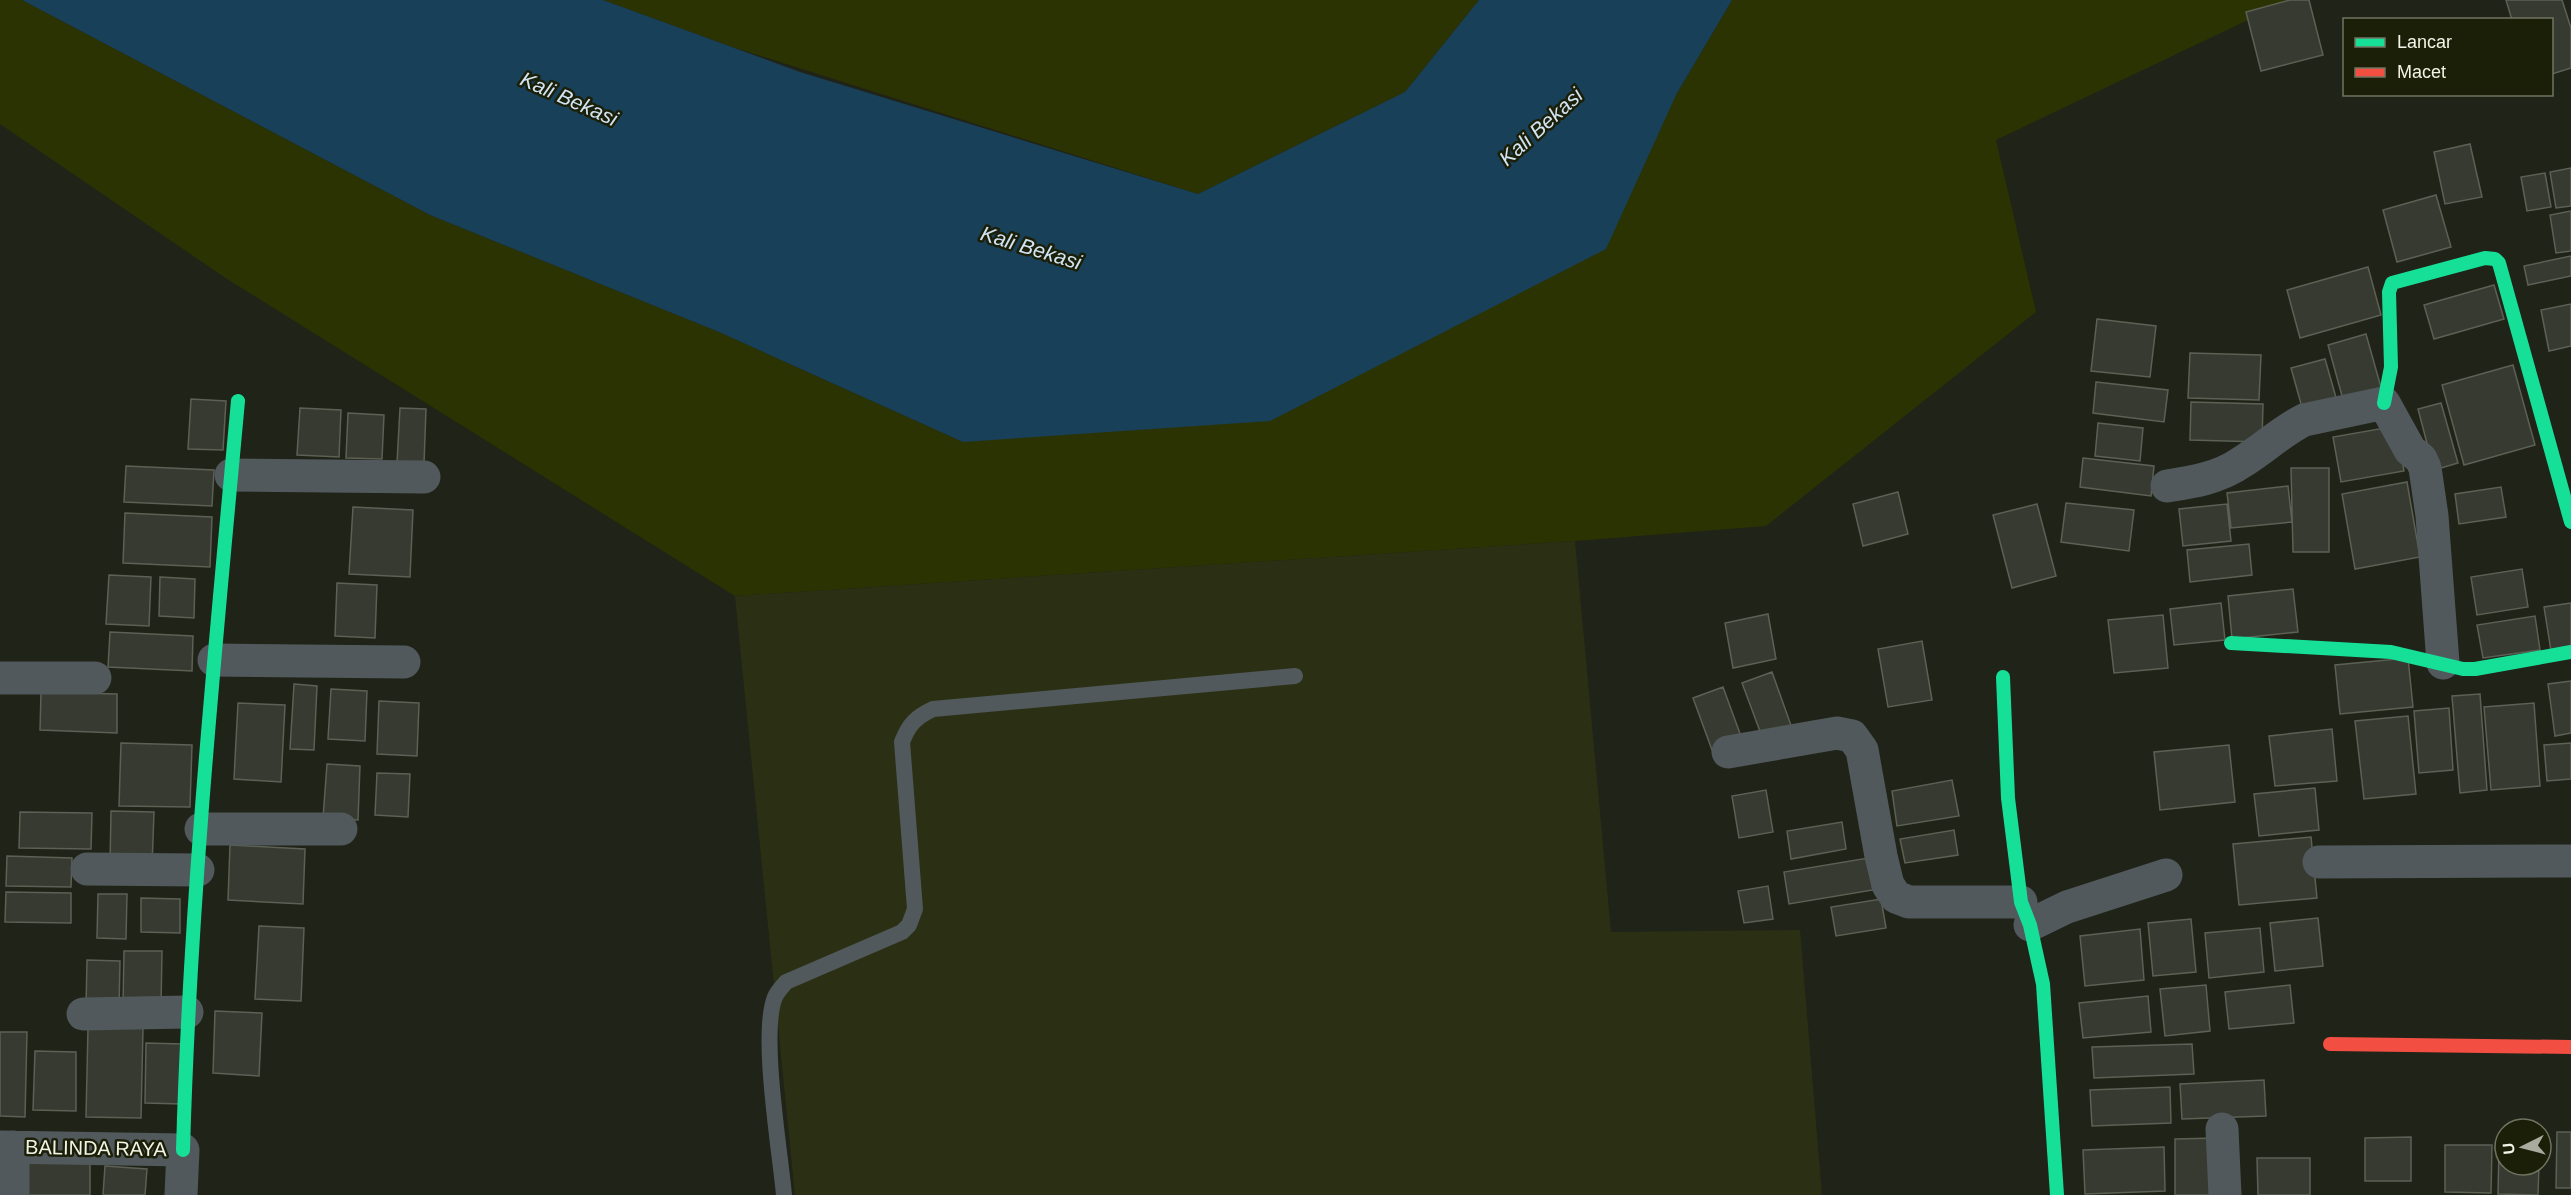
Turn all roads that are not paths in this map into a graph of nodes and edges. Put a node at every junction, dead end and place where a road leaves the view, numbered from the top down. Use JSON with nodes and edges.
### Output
{"nodes":[{"id":1,"x":238,"y":401,"type":"dead end"},
{"id":2,"x":2384,"y":403,"type":"junction"},
{"id":3,"x":231,"y":475,"type":"junction"},
{"id":4,"x":424,"y":477,"type":"dead end"},
{"id":5,"x":2167,"y":486,"type":"dead end"},
{"id":6,"x":2571,"y":522,"type":"edge"},
{"id":7,"x":2231,"y":643,"type":"dead end"},
{"id":8,"x":2571,"y":652,"type":"edge"},
{"id":9,"x":214,"y":660,"type":"junction"},
{"id":10,"x":404,"y":662,"type":"dead end"},
{"id":11,"x":2443,"y":663,"type":"junction"},
{"id":12,"x":1295,"y":676,"type":"dead end"},
{"id":13,"x":2003,"y":677,"type":"dead end"},
{"id":14,"x":0,"y":678,"type":"edge"},
{"id":15,"x":95,"y":678,"type":"dead end"},
{"id":16,"x":1728,"y":752,"type":"dead end"},
{"id":17,"x":201,"y":829,"type":"junction"},
{"id":18,"x":341,"y":829,"type":"dead end"},
{"id":19,"x":2571,"y":861,"type":"edge"},
{"id":20,"x":2319,"y":862,"type":"dead end"},
{"id":21,"x":87,"y":869,"type":"dead end"},
{"id":22,"x":198,"y":870,"type":"junction"},
{"id":23,"x":2166,"y":874,"type":"dead end"},
{"id":24,"x":2026,"y":913,"type":"junction"},
{"id":25,"x":187,"y":1012,"type":"junction"},
{"id":26,"x":84,"y":1014,"type":"dead end"},
{"id":27,"x":2330,"y":1044,"type":"dead end"},
{"id":28,"x":2571,"y":1047,"type":"edge"},
{"id":29,"x":2222,"y":1129,"type":"dead end"},
{"id":30,"x":7,"y":1147,"type":"edge"},
{"id":31,"x":183,"y":1150,"type":"junction"},
{"id":32,"x":13,"y":1195,"type":"edge"},
{"id":33,"x":181,"y":1195,"type":"edge"},
{"id":34,"x":784,"y":1195,"type":"edge"},
{"id":35,"x":2057,"y":1195,"type":"edge"},
{"id":36,"x":2225,"y":1195,"type":"edge"}],
"edges":[{"from":1,"to":3,"type":"street"},
{"from":2,"to":5,"type":"street"},
{"from":2,"to":6,"type":"street"},
{"from":2,"to":11,"type":"street"},
{"from":3,"to":4,"type":"street"},
{"from":3,"to":9,"type":"street"},
{"from":7,"to":11,"type":"street"},
{"from":8,"to":11,"type":"street"},
{"from":9,"to":10,"type":"street"},
{"from":9,"to":17,"type":"street"},
{"from":12,"to":34,"type":"lane"},
{"from":13,"to":24,"type":"street"},
{"from":14,"to":15,"type":"street"},
{"from":16,"to":24,"type":"street"},
{"from":17,"to":18,"type":"street"},
{"from":17,"to":22,"type":"street"},
{"from":19,"to":20,"type":"street"},
{"from":21,"to":22,"type":"street"},
{"from":22,"to":25,"type":"street"},
{"from":23,"to":24,"type":"street"},
{"from":24,"to":35,"type":"street"},
{"from":25,"to":26,"type":"street"},
{"from":25,"to":31,"type":"street"},
{"from":27,"to":28,"type":"street"},
{"from":29,"to":36,"type":"street"},
{"from":30,"to":31,"type":"street","name":"BALINDA RAYA"},
{"from":30,"to":32,"type":"street"},
{"from":31,"to":33,"type":"street","name":"BALINDA RAYA"}]}
